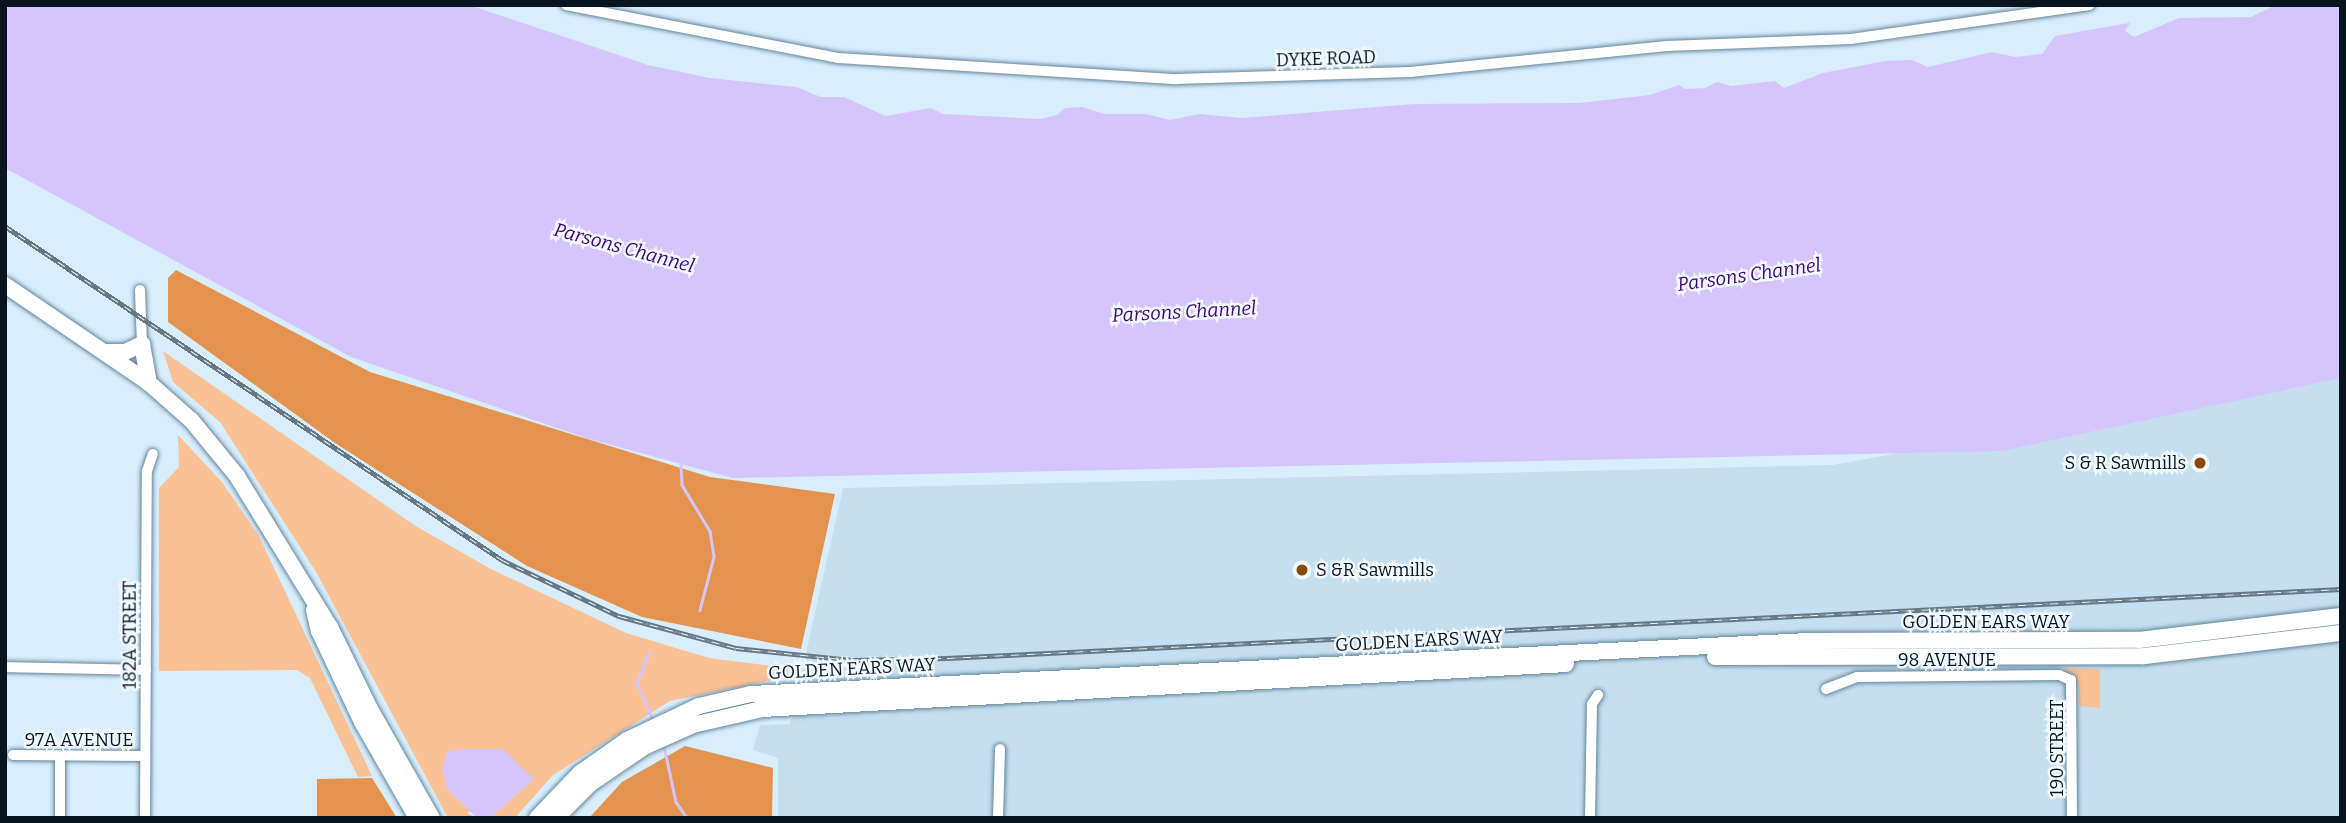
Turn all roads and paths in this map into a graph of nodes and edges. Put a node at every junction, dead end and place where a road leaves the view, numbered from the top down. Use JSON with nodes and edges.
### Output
{"nodes":[{"id":1,"x":566,"y":5,"type":"edge"},
{"id":2,"x":2090,"y":5,"type":"edge"},
{"id":3,"x":5,"y":285,"type":"edge"},
{"id":4,"x":141,"y":290,"type":"dead end"},
{"id":5,"x":142,"y":344,"type":"junction"},
{"id":6,"x":105,"y":352,"type":"junction"},
{"id":7,"x":149,"y":383,"type":"junction"},
{"id":8,"x":153,"y":454,"type":"dead end"},
{"id":9,"x":313,"y":604,"type":"junction"},
{"id":10,"x":2341,"y":616,"type":"edge"},
{"id":11,"x":2341,"y":633,"type":"edge"},
{"id":12,"x":5,"y":667,"type":"edge"},
{"id":13,"x":146,"y":670,"type":"junction"},
{"id":14,"x":2071,"y":680,"type":"joint"},
{"id":15,"x":1826,"y":689,"type":"dead end"},
{"id":16,"x":1598,"y":695,"type":"dead end"},
{"id":17,"x":1000,"y":750,"type":"dead end"},
{"id":18,"x":13,"y":755,"type":"dead end"},
{"id":19,"x":60,"y":756,"type":"junction"},
{"id":20,"x":145,"y":756,"type":"junction"},
{"id":21,"x":606,"y":763,"type":"junction"},
{"id":22,"x":60,"y":818,"type":"edge"},
{"id":23,"x":145,"y":818,"type":"edge"},
{"id":24,"x":417,"y":818,"type":"edge"},
{"id":25,"x":432,"y":818,"type":"edge"},
{"id":26,"x":537,"y":818,"type":"edge"},
{"id":27,"x":556,"y":818,"type":"edge"},
{"id":28,"x":998,"y":818,"type":"edge"},
{"id":29,"x":1590,"y":818,"type":"edge"},
{"id":30,"x":2072,"y":818,"type":"edge"}],
"edges":[{"from":1,"to":2,"type":"street","name":"DYKE ROAD"},
{"from":3,"to":6,"type":"main road"},
{"from":4,"to":5,"type":"street"},
{"from":5,"to":6,"type":"main road"},
{"from":5,"to":7,"type":"main road"},
{"from":6,"to":7,"type":"main road"},
{"from":7,"to":9,"type":"main road"},
{"from":8,"to":13,"type":"street","name":"182A STREET"},
{"from":9,"to":24,"type":"main road"},
{"from":9,"to":25,"type":"main road"},
{"from":10,"to":21,"type":"main road","name":"GOLDEN EARS WAY"},
{"from":11,"to":21,"type":"main road","name":"GOLDEN EARS WAY"},
{"from":12,"to":13,"type":"street"},
{"from":13,"to":20,"type":"street","name":"182A STREET"},
{"from":14,"to":15,"type":"street","name":"98 AVENUE"},
{"from":14,"to":30,"type":"street","name":"190 STREET"},
{"from":16,"to":29,"type":"street"},
{"from":17,"to":28,"type":"street"},
{"from":18,"to":19,"type":"street","name":"97A AVENUE"},
{"from":19,"to":20,"type":"street","name":"97A AVENUE"},
{"from":19,"to":22,"type":"street"},
{"from":20,"to":23,"type":"street","name":"182A STREET"},
{"from":21,"to":26,"type":"main road","name":"GOLDEN EARS WAY"},
{"from":21,"to":27,"type":"main road","name":"GOLDEN EARS WAY"}]}
